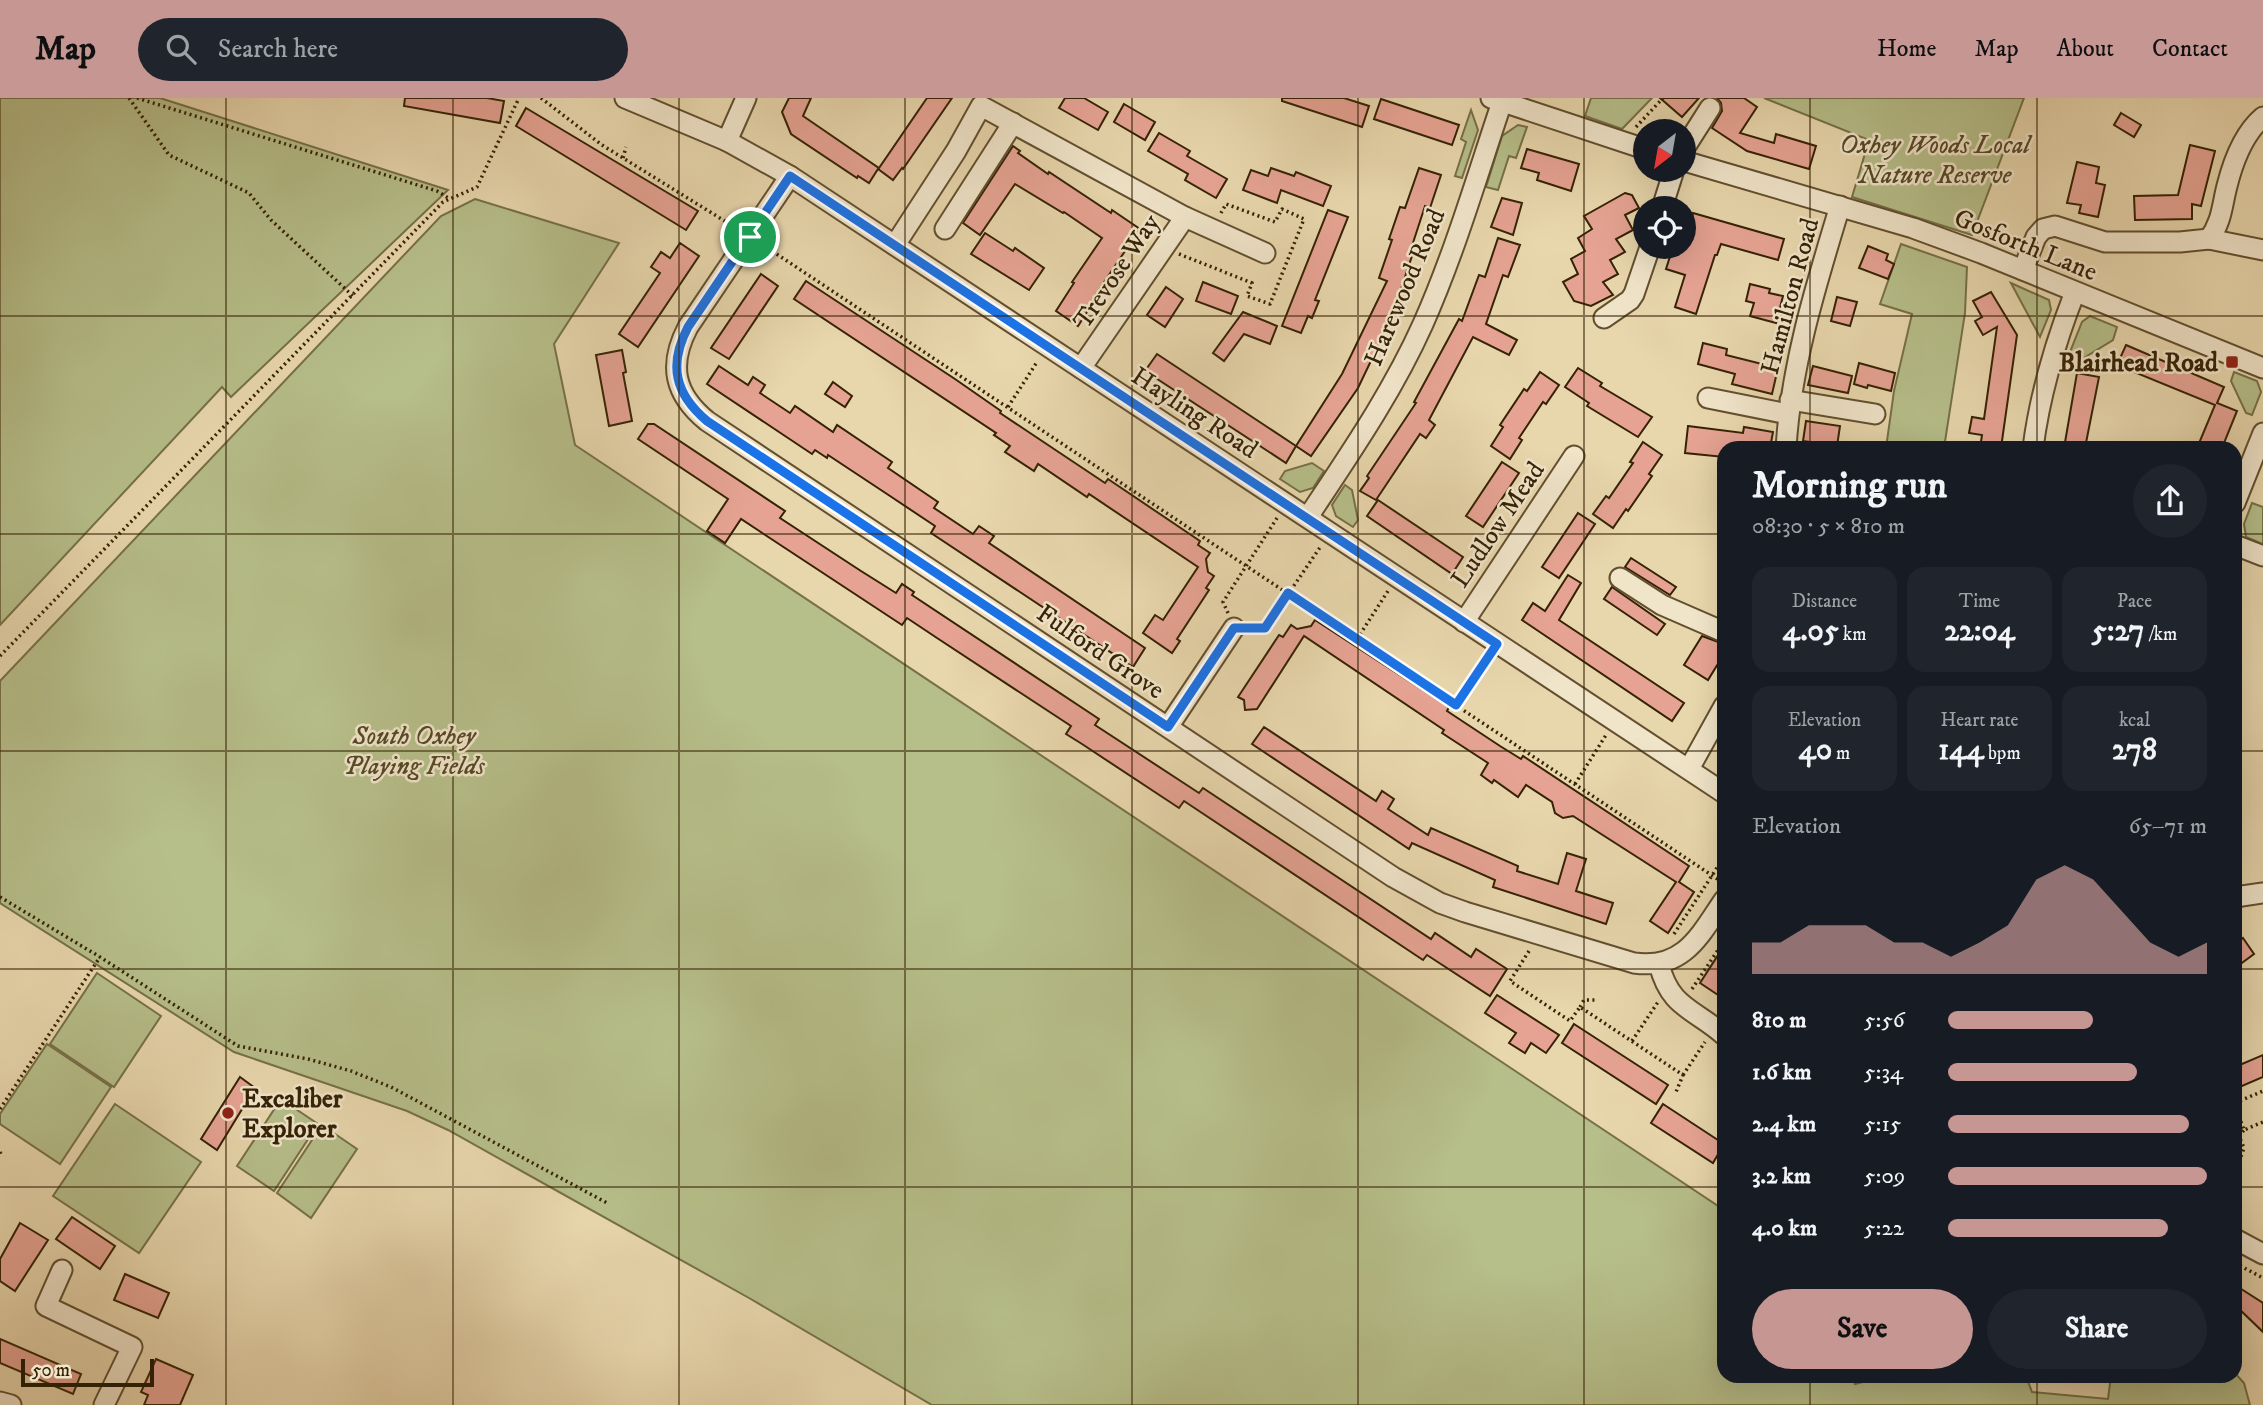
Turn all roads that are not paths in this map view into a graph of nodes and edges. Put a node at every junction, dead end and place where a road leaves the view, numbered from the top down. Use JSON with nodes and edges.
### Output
{"nodes":[{"id":1,"x":625,"y":98,"type":"edge"},
{"id":2,"x":746,"y":98,"type":"edge"},
{"id":3,"x":1497,"y":100,"type":"edge"},
{"id":4,"x":983,"y":102,"type":"edge"},
{"id":5,"x":1710,"y":108,"type":"dead end"},
{"id":6,"x":2263,"y":117,"type":"edge"},
{"id":7,"x":1013,"y":123,"type":"junction"},
{"id":8,"x":1696,"y":130,"type":"edge"},
{"id":9,"x":727,"y":141,"type":"junction"},
{"id":10,"x":1633,"y":145,"type":"edge"},
{"id":11,"x":1696,"y":164,"type":"edge"},
{"id":12,"x":790,"y":176,"type":"junction"},
{"id":13,"x":1840,"y":206,"type":"junction"},
{"id":14,"x":1185,"y":216,"type":"junction"},
{"id":15,"x":945,"y":229,"type":"dead end"},
{"id":16,"x":2209,"y":239,"type":"junction"},
{"id":17,"x":895,"y":245,"type":"junction"},
{"id":18,"x":2263,"y":250,"type":"edge"},
{"id":19,"x":1265,"y":254,"type":"dead end"},
{"id":20,"x":1646,"y":259,"type":"edge"},
{"id":21,"x":2023,"y":270,"type":"junction"},
{"id":22,"x":2075,"y":292,"type":"junction"},
{"id":23,"x":1604,"y":318,"type":"dead end"},
{"id":24,"x":1081,"y":368,"type":"junction"},
{"id":25,"x":2263,"y":368,"type":"edge"},
{"id":26,"x":1709,"y":398,"type":"dead end"},
{"id":27,"x":1789,"y":407,"type":"junction"},
{"id":28,"x":1875,"y":414,"type":"dead end"},
{"id":29,"x":2263,"y":433,"type":"edge"},
{"id":30,"x":1787,"y":441,"type":"edge"},
{"id":31,"x":2034,"y":441,"type":"edge"},
{"id":32,"x":1574,"y":456,"type":"dead end"},
{"id":33,"x":2242,"y":486,"type":"edge"},
{"id":34,"x":1308,"y":517,"type":"junction"},
{"id":35,"x":2242,"y":548,"type":"edge"},
{"id":36,"x":2263,"y":556,"type":"edge"},
{"id":37,"x":1620,"y":578,"type":"dead end"},
{"id":38,"x":1464,"y":622,"type":"junction"},
{"id":39,"x":1234,"y":628,"type":"road end"},
{"id":40,"x":1717,"y":629,"type":"edge"},
{"id":41,"x":1717,"y":719,"type":"edge"},
{"id":42,"x":1168,"y":727,"type":"junction"},
{"id":43,"x":1689,"y":769,"type":"junction"},
{"id":44,"x":1717,"y":788,"type":"edge"},
{"id":45,"x":2263,"y":893,"type":"edge"},
{"id":46,"x":2242,"y":896,"type":"edge"},
{"id":47,"x":1717,"y":910,"type":"edge"},
{"id":48,"x":1659,"y":964,"type":"junction"},
{"id":49,"x":1717,"y":1030,"type":"edge"},
{"id":50,"x":2242,"y":1243,"type":"edge"},
{"id":51,"x":2263,"y":1254,"type":"edge"},
{"id":52,"x":62,"y":1270,"type":"dead end"},
{"id":53,"x":0,"y":1402,"type":"edge"},
{"id":54,"x":11,"y":1405,"type":"edge"},
{"id":55,"x":104,"y":1405,"type":"edge"}],
"edges":[{"from":1,"to":9,"type":"street","name":"Hayling Road"},
{"from":2,"to":9,"type":"street"},
{"from":3,"to":10,"type":"street"},
{"from":3,"to":34,"type":"street","name":"Harewood Road"},
{"from":4,"to":7,"type":"street","name":"Trevose Way"},
{"from":4,"to":17,"type":"street","name":"Trevose Way"},
{"from":5,"to":8,"type":"street"},
{"from":6,"to":16,"type":"street"},
{"from":7,"to":14,"type":"street","name":"Trevose Way"},
{"from":7,"to":15,"type":"street"},
{"from":9,"to":12,"type":"street","name":"Hayling Road"},
{"from":11,"to":13,"type":"street","name":"Gosforth Lane"},
{"from":12,"to":17,"type":"street","name":"Hayling Road"},
{"from":12,"to":42,"type":"street","name":"Fulford Grove"},
{"from":13,"to":21,"type":"street","name":"Gosforth Lane"},
{"from":13,"to":27,"type":"street","name":"Hamilton Road"},
{"from":14,"to":19,"type":"street"},
{"from":14,"to":24,"type":"street","name":"Trevose Way"},
{"from":16,"to":18,"type":"street"},
{"from":16,"to":21,"type":"street"},
{"from":17,"to":24,"type":"street","name":"Hayling Road"},
{"from":20,"to":23,"type":"street"},
{"from":21,"to":22,"type":"street","name":"Gosforth Lane"},
{"from":22,"to":25,"type":"street","name":"Gosforth Lane"},
{"from":22,"to":31,"type":"street"},
{"from":24,"to":34,"type":"street","name":"Hayling Road"},
{"from":26,"to":27,"type":"street","name":"Hamilton Road"},
{"from":27,"to":28,"type":"street","name":"Hamilton Road"},
{"from":27,"to":30,"type":"street","name":"Hamilton Road"},
{"from":29,"to":33,"type":"street"},
{"from":32,"to":38,"type":"street","name":"Ludlow Mead"},
{"from":34,"to":38,"type":"street","name":"Hayling Road"},
{"from":35,"to":36,"type":"street"},
{"from":37,"to":40,"type":"street"},
{"from":38,"to":43,"type":"street","name":"Hayling Road"},
{"from":39,"to":42,"type":"street"},
{"from":41,"to":43,"type":"street"},
{"from":42,"to":48,"type":"street","name":"Fulford Grove"},
{"from":43,"to":44,"type":"street","name":"Hayling Road"},
{"from":45,"to":46,"type":"street"},
{"from":47,"to":48,"type":"street"},
{"from":48,"to":49,"type":"street"},
{"from":50,"to":51,"type":"street"},
{"from":52,"to":55,"type":"street"},
{"from":53,"to":54,"type":"street"}]}
